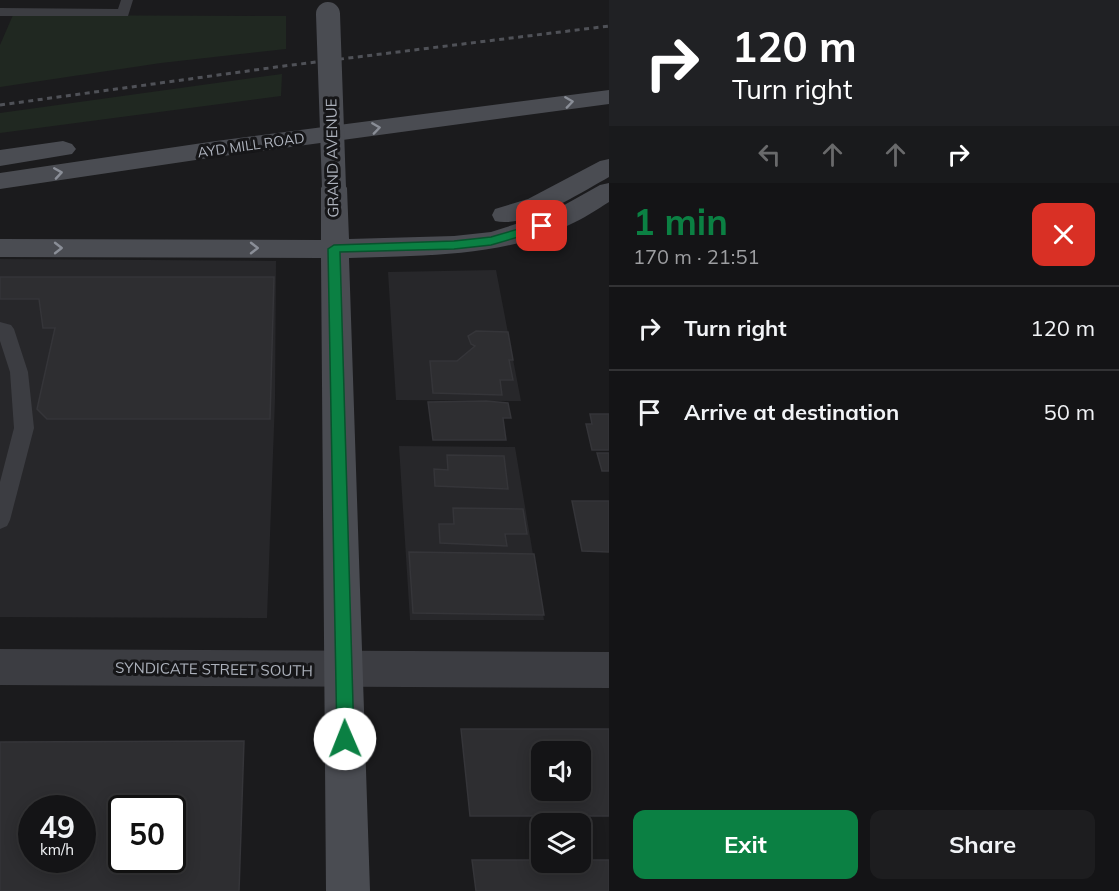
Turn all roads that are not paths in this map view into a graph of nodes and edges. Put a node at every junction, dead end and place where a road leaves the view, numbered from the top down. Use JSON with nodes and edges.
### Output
{"nodes":[{"id":1,"x":127,"y":0,"type":"edge"},
{"id":2,"x":328,"y":7,"type":"edge"},
{"id":3,"x":0,"y":12,"type":"edge"},
{"id":4,"x":609,"y":76,"type":"edge"},
{"id":5,"x":609,"y":96,"type":"edge"},
{"id":6,"x":0,"y":158,"type":"edge"},
{"id":7,"x":609,"y":167,"type":"edge"},
{"id":8,"x":0,"y":181,"type":"edge"},
{"id":9,"x":609,"y":190,"type":"edge"},
{"id":10,"x":334,"y":240,"type":"junction"},
{"id":11,"x":0,"y":248,"type":"edge"},
{"id":12,"x":0,"y":328,"type":"edge"},
{"id":13,"x":0,"y":520,"type":"edge"},
{"id":14,"x":0,"y":668,"type":"edge"},
{"id":15,"x":344,"y":670,"type":"junction"},
{"id":16,"x":609,"y":670,"type":"edge"},
{"id":17,"x":348,"y":891,"type":"edge"}],
"edges":[{"from":1,"to":3,"type":"lane"},
{"from":2,"to":10,"type":"main road","name":"GRAND AVENUE","bridge":true},
{"from":4,"to":6,"type":"main road","name":"AYD MILL ROAD"},
{"from":8,"to":5,"type":"main road","name":"AYD MILL ROAD","one_way":true},
{"from":7,"to":10,"type":"main road"},
{"from":9,"to":10,"type":"main road"},
{"from":11,"to":10,"type":"main road","one_way":true},
{"from":10,"to":15,"type":"main road","name":"GRAND AVENUE"},
{"from":12,"to":13,"type":"lane"},
{"from":14,"to":15,"type":"street","name":"SYNDICATE STREET SOUTH"},
{"from":15,"to":16,"type":"street","name":"SYNDICATE STREET SOUTH"},
{"from":15,"to":17,"type":"main road","name":"GRAND AVENUE"}]}
